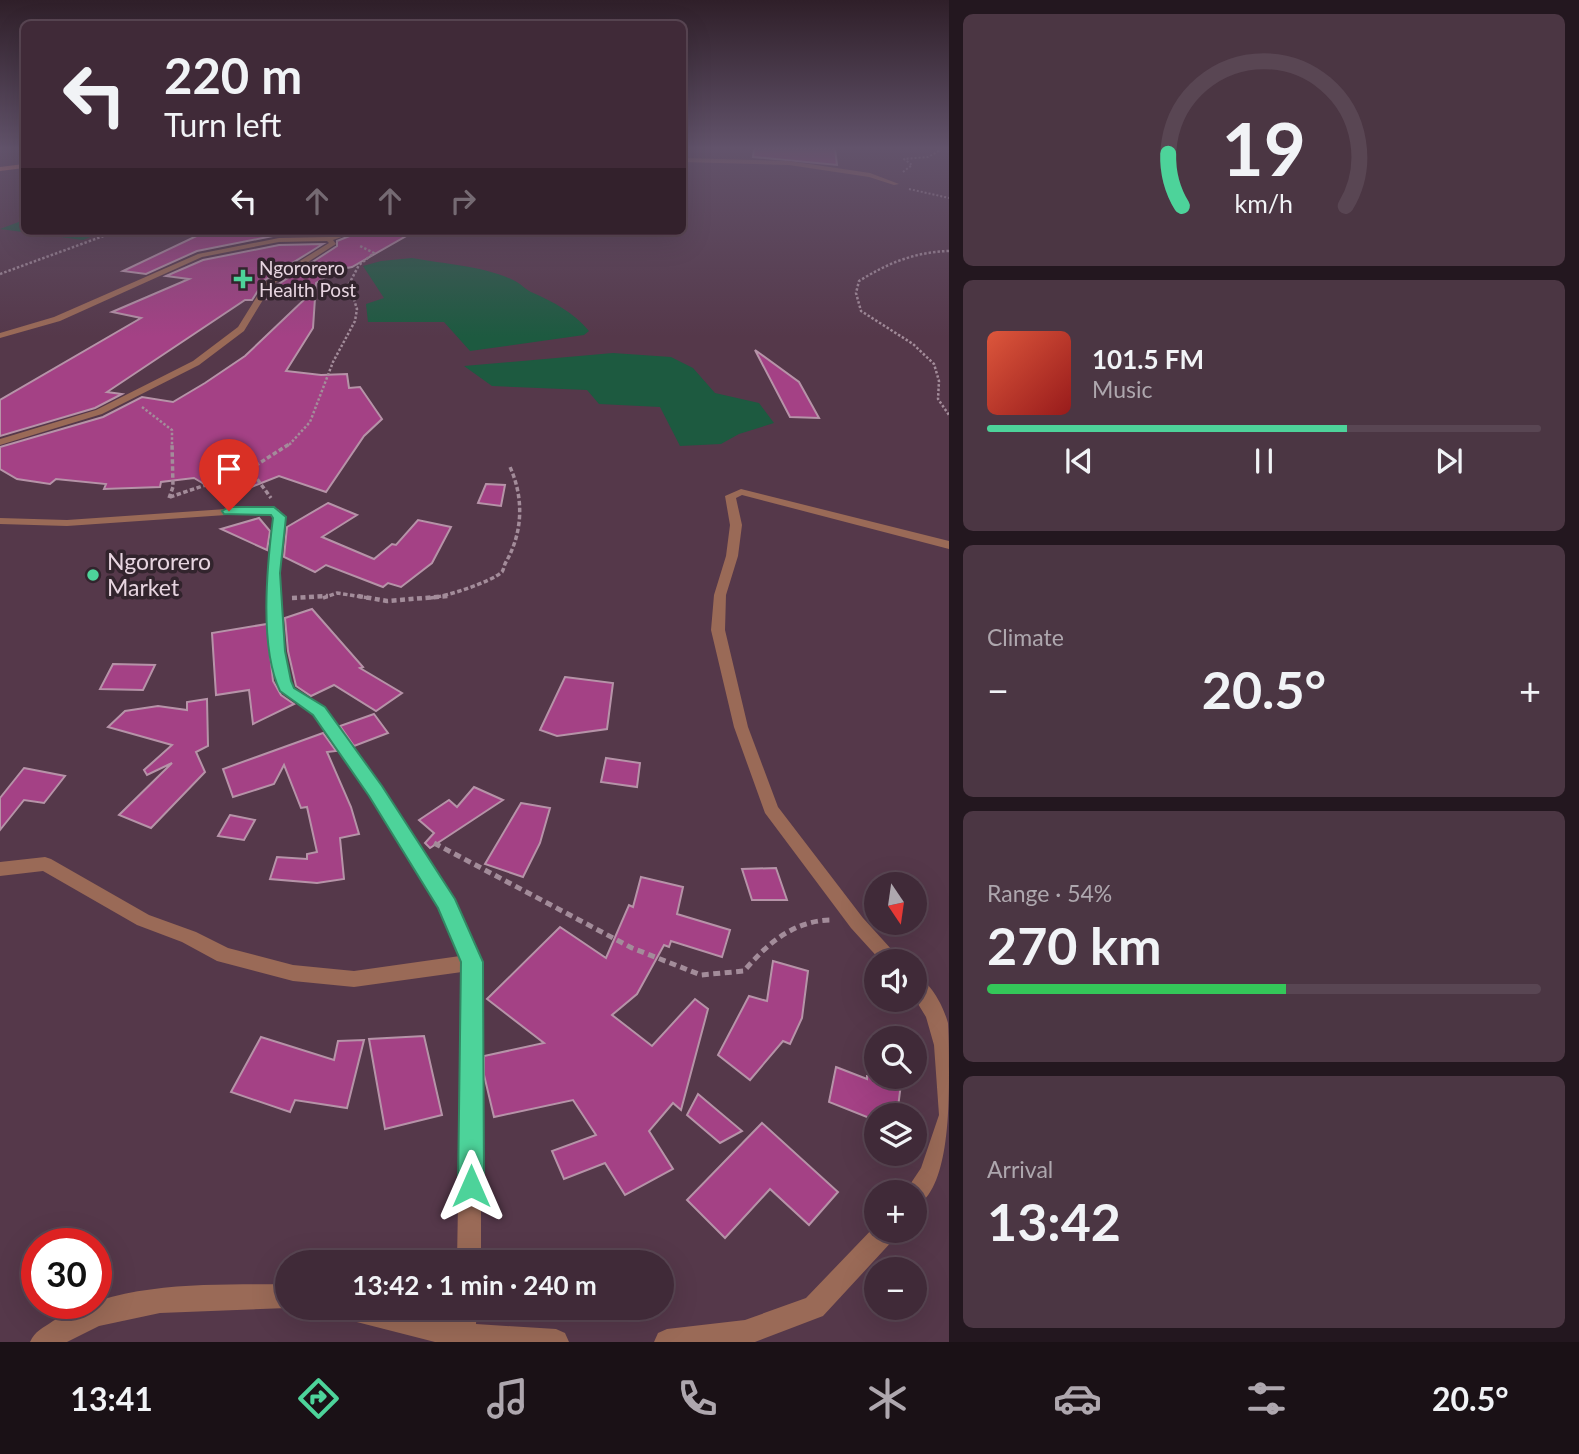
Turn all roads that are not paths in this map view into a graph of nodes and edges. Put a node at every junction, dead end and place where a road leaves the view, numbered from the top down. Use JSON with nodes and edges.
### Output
{"nodes":[{"id":1,"x":346,"y":235,"type":"edge"},
{"id":2,"x":331,"y":241,"type":"junction"},
{"id":3,"x":0,"y":336,"type":"edge"},
{"id":4,"x":0,"y":442,"type":"edge"},
{"id":5,"x":0,"y":521,"type":"edge"},
{"id":6,"x":949,"y":545,"type":"edge"},
{"id":7,"x":0,"y":869,"type":"edge"},
{"id":8,"x":882,"y":949,"type":"edge"},
{"id":9,"x":472,"y":962,"type":"junction"},
{"id":10,"x":927,"y":998,"type":"edge"},
{"id":11,"x":949,"y":1115,"type":"edge"},
{"id":12,"x":926,"y":1180,"type":"edge"},
{"id":13,"x":875,"y":1243,"type":"edge"},
{"id":14,"x":469,"y":1250,"type":"edge"},
{"id":15,"x":275,"y":1296,"type":"edge"},
{"id":16,"x":397,"y":1320,"type":"edge"},
{"id":17,"x":464,"y":1320,"type":"edge"},
{"id":18,"x":462,"y":1336,"type":"junction"},
{"id":19,"x":43,"y":1342,"type":"edge"},
{"id":20,"x":556,"y":1342,"type":"edge"},
{"id":21,"x":667,"y":1342,"type":"edge"}],
"edges":[{"from":1,"to":2,"type":"street"},
{"from":2,"to":3,"type":"street"},
{"from":2,"to":4,"type":"street"},
{"from":5,"to":9,"type":"street"},
{"from":6,"to":8,"type":"street"},
{"from":7,"to":9,"type":"street"},
{"from":9,"to":14,"type":"street"},
{"from":10,"to":11,"type":"street"},
{"from":11,"to":12,"type":"street"},
{"from":13,"to":21,"type":"street"},
{"from":15,"to":19,"type":"street"},
{"from":16,"to":18,"type":"street"},
{"from":17,"to":18,"type":"street"},
{"from":18,"to":20,"type":"street"}]}
